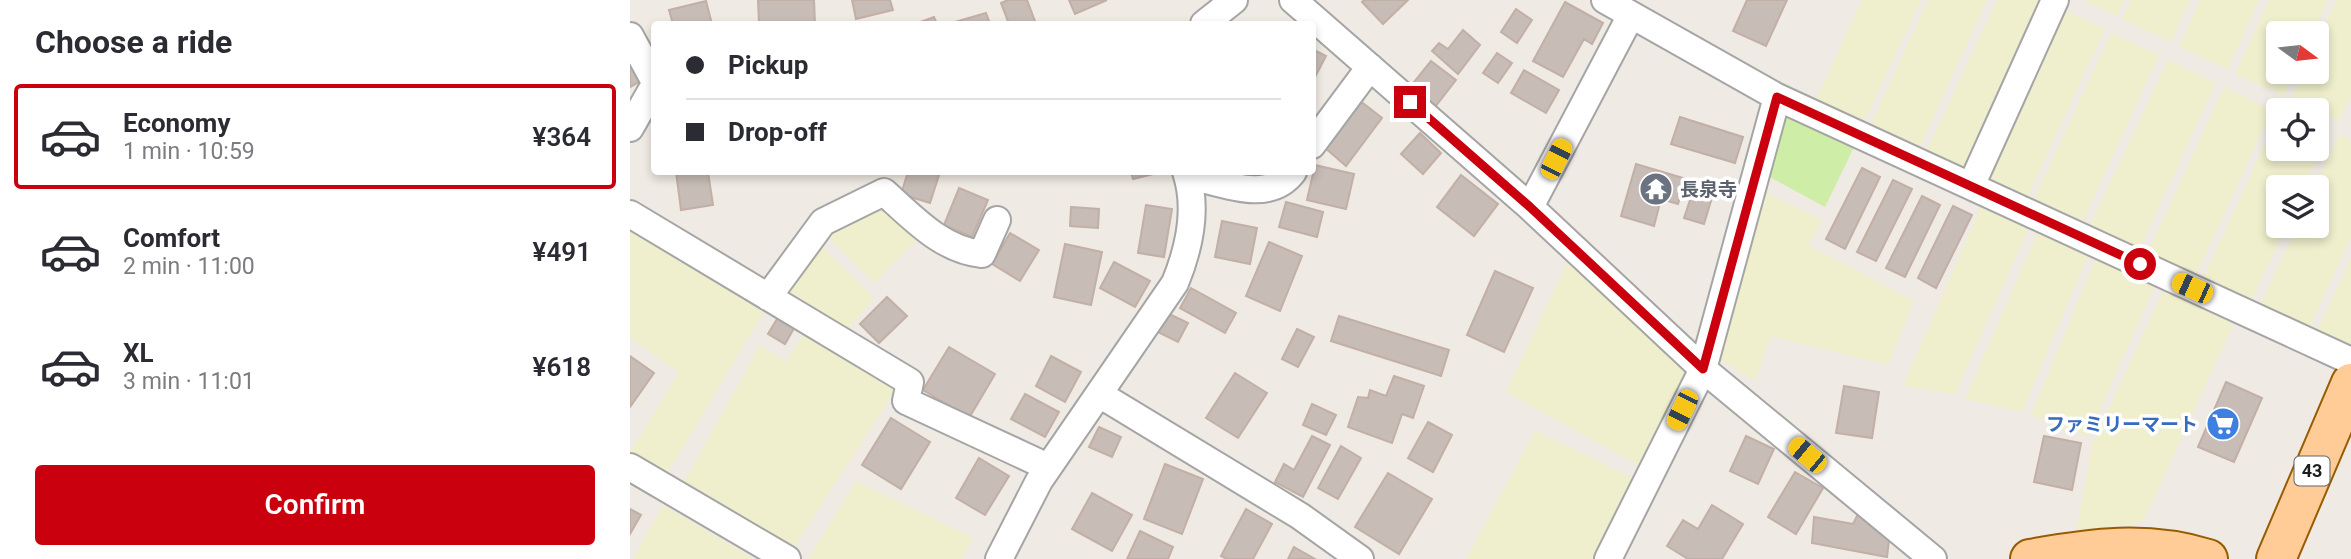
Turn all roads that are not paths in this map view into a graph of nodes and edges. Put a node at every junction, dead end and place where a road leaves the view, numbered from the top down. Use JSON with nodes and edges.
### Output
{"nodes":[{"id":1,"x":1234,"y":0,"type":"edge"},
{"id":2,"x":1293,"y":0,"type":"edge"},
{"id":3,"x":1605,"y":0,"type":"edge"},
{"id":4,"x":2055,"y":0,"type":"edge"},
{"id":5,"x":1631,"y":15,"type":"junction"},
{"id":6,"x":1208,"y":21,"type":"edge"},
{"id":7,"x":630,"y":36,"type":"edge"},
{"id":8,"x":1370,"y":67,"type":"junction"},
{"id":9,"x":651,"y":74,"type":"edge"},
{"id":10,"x":651,"y":91,"type":"edge"},
{"id":11,"x":1777,"y":97,"type":"junction"},
{"id":12,"x":630,"y":128,"type":"edge"},
{"id":13,"x":1316,"y":140,"type":"edge"},
{"id":14,"x":1188,"y":175,"type":"edge"},
{"id":15,"x":1195,"y":175,"type":"edge"},
{"id":16,"x":1289,"y":175,"type":"edge"},
{"id":17,"x":1971,"y":186,"type":"junction"},
{"id":18,"x":1530,"y":207,"type":"junction"},
{"id":19,"x":630,"y":214,"type":"edge"},
{"id":20,"x":997,"y":220,"type":"dead end"},
{"id":21,"x":768,"y":297,"type":"junction"},
{"id":22,"x":2351,"y":361,"type":"edge"},
{"id":23,"x":1703,"y":369,"type":"junction"},
{"id":24,"x":2351,"y":383,"type":"edge"},
{"id":25,"x":1099,"y":394,"type":"junction"},
{"id":26,"x":630,"y":467,"type":"edge"},
{"id":27,"x":1048,"y":467,"type":"junction"},
{"id":28,"x":787,"y":559,"type":"edge"},
{"id":29,"x":999,"y":559,"type":"edge"},
{"id":30,"x":1360,"y":559,"type":"edge"},
{"id":31,"x":1608,"y":559,"type":"edge"},
{"id":32,"x":1933,"y":559,"type":"edge"},
{"id":33,"x":2030,"y":559,"type":"edge"},
{"id":34,"x":2208,"y":559,"type":"edge"},
{"id":35,"x":2276,"y":559,"type":"edge"}],
"edges":[{"from":1,"to":6,"type":"street"},
{"from":2,"to":8,"type":"street"},
{"from":3,"to":5,"type":"street"},
{"from":4,"to":17,"type":"street"},
{"from":5,"to":11,"type":"street"},
{"from":5,"to":18,"type":"street"},
{"from":7,"to":9,"type":"street"},
{"from":8,"to":13,"type":"street"},
{"from":8,"to":18,"type":"street"},
{"from":10,"to":12,"type":"street"},
{"from":11,"to":17,"type":"street"},
{"from":11,"to":23,"type":"street"},
{"from":14,"to":25,"type":"street"},
{"from":15,"to":16,"type":"street"},
{"from":17,"to":22,"type":"street"},
{"from":18,"to":23,"type":"street"},
{"from":19,"to":21,"type":"street"},
{"from":20,"to":21,"type":"street"},
{"from":21,"to":27,"type":"street"},
{"from":23,"to":31,"type":"street"},
{"from":23,"to":32,"type":"street"},
{"from":24,"to":35,"type":"main road","number":"43"},
{"from":25,"to":27,"type":"street"},
{"from":25,"to":30,"type":"street"},
{"from":26,"to":28,"type":"street"},
{"from":27,"to":29,"type":"street"},
{"from":33,"to":34,"type":"main road"}]}
